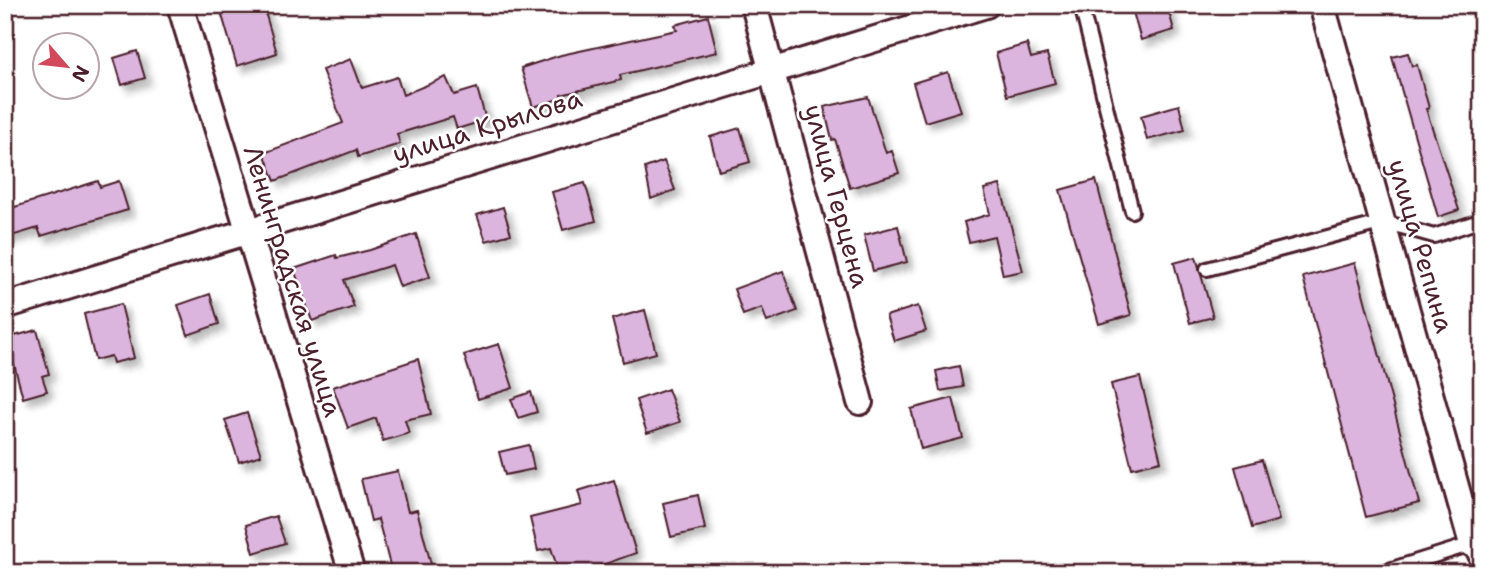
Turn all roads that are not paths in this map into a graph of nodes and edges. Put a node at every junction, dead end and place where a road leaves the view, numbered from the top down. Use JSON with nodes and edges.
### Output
{"nodes":[{"id":1,"x":180,"y":5,"type":"edge"},
{"id":2,"x":754,"y":5,"type":"edge"},
{"id":3,"x":986,"y":5,"type":"edge"},
{"id":4,"x":1081,"y":5,"type":"edge"},
{"id":5,"x":1322,"y":5,"type":"edge"},
{"id":6,"x":773,"y":70,"type":"junction"},
{"id":7,"x":1132,"y":211,"type":"dead end"},
{"id":8,"x":1482,"y":220,"type":"edge"},
{"id":9,"x":1384,"y":222,"type":"junction"},
{"id":10,"x":246,"y":230,"type":"junction"},
{"id":11,"x":1207,"y":269,"type":"dead end"},
{"id":12,"x":5,"y":306,"type":"edge"},
{"id":13,"x":860,"y":402,"type":"dead end"},
{"id":14,"x":1472,"y":544,"type":"junction"},
{"id":15,"x":352,"y":573,"type":"edge"},
{"id":16,"x":1379,"y":573,"type":"edge"},
{"id":17,"x":1479,"y":573,"type":"edge"}],
"edges":[{"from":1,"to":10,"type":"street","name":"Ленинградская улица"},
{"from":2,"to":6,"type":"street","name":"улица Герцена"},
{"from":3,"to":6,"type":"street","name":"улица Крылова"},
{"from":4,"to":7,"type":"lane"},
{"from":5,"to":9,"type":"street","name":"улица Репина"},
{"from":6,"to":10,"type":"street","name":"улица Крылова"},
{"from":6,"to":13,"type":"street","name":"улица Герцена"},
{"from":8,"to":9,"type":"lane"},
{"from":9,"to":11,"type":"lane"},
{"from":9,"to":14,"type":"street","name":"улица Репина"},
{"from":10,"to":12,"type":"street","name":"улица Крылова"},
{"from":10,"to":15,"type":"street","name":"Ленинградская улица"},
{"from":14,"to":16,"type":"lane"},
{"from":14,"to":17,"type":"lane"}]}
